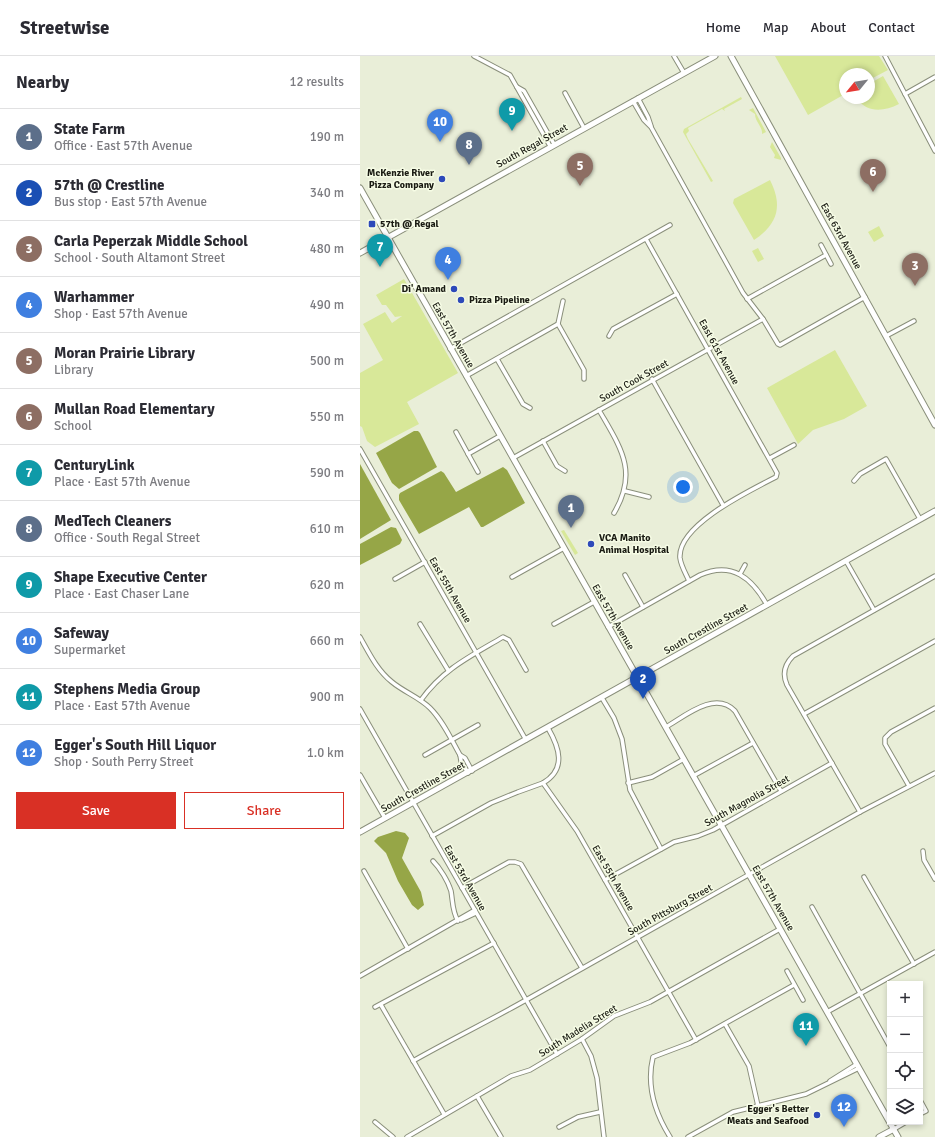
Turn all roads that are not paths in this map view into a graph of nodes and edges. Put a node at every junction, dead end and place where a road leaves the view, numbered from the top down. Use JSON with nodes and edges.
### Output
{"nodes":[{"id":1,"x":474,"y":56,"type":"edge"},
{"id":2,"x":674,"y":56,"type":"edge"},
{"id":3,"x":715,"y":56,"type":"edge"},
{"id":4,"x":731,"y":56,"type":"edge"},
{"id":5,"x":885,"y":56,"type":"edge"},
{"id":6,"x":684,"y":74,"type":"junction"},
{"id":7,"x":935,"y":77,"type":"edge"},
{"id":8,"x":565,"y":93,"type":"dead end"},
{"id":9,"x":905,"y":94,"type":"junction"},
{"id":10,"x":636,"y":100,"type":"junction"},
{"id":11,"x":651,"y":127,"type":"junction"},
{"id":12,"x":584,"y":128,"type":"junction"},
{"id":13,"x":552,"y":145,"type":"junction"},
{"id":14,"x":935,"y":151,"type":"edge"},
{"id":15,"x":360,"y":188,"type":"edge"},
{"id":16,"x":670,"y":225,"type":"dead end"},
{"id":17,"x":388,"y":238,"type":"junction"},
{"id":18,"x":646,"y":239,"type":"junction"},
{"id":19,"x":821,"y":245,"type":"dead end"},
{"id":20,"x":360,"y":253,"type":"edge"},
{"id":21,"x":826,"y":255,"type":"junction"},
{"id":22,"x":831,"y":264,"type":"dead end"},
{"id":23,"x":677,"y":294,"type":"junction"},
{"id":24,"x":865,"y":297,"type":"junction"},
{"id":25,"x":747,"y":299,"type":"junction"},
{"id":26,"x":563,"y":301,"type":"dead end"},
{"id":27,"x":763,"y":319,"type":"junction"},
{"id":28,"x":914,"y":321,"type":"dead end"},
{"id":29,"x":558,"y":324,"type":"junction"},
{"id":30,"x":609,"y":336,"type":"dead end"},
{"id":31,"x":886,"y":336,"type":"junction"},
{"id":32,"x":708,"y":348,"type":"junction"},
{"id":33,"x":450,"y":349,"type":"junction"},
{"id":34,"x":497,"y":359,"type":"junction"},
{"id":35,"x":466,"y":376,"type":"junction"},
{"id":36,"x":584,"y":379,"type":"dead end"},
{"id":37,"x":652,"y":379,"type":"junction"},
{"id":38,"x":530,"y":408,"type":"dead end"},
{"id":39,"x":599,"y":410,"type":"junction"},
{"id":40,"x":935,"y":425,"type":"edge"},
{"id":41,"x":456,"y":432,"type":"dead end"},
{"id":42,"x":500,"y":436,"type":"junction"},
{"id":43,"x":543,"y":441,"type":"junction"},
{"id":44,"x":794,"y":445,"type":"dead end"},
{"id":45,"x":360,"y":449,"type":"edge"},
{"id":46,"x":468,"y":454,"type":"junction"},
{"id":47,"x":513,"y":458,"type":"junction"},
{"id":48,"x":770,"y":458,"type":"junction"},
{"id":49,"x":565,"y":471,"type":"dead end"},
{"id":50,"x":478,"y":472,"type":"dead end"},
{"id":51,"x":854,"y":481,"type":"dead end"},
{"id":52,"x":625,"y":491,"type":"junction"},
{"id":53,"x":649,"y":497,"type":"dead end"},
{"id":54,"x":723,"y":505,"type":"junction"},
{"id":55,"x":935,"y":511,"type":"edge"},
{"id":56,"x":614,"y":513,"type":"dead end"},
{"id":57,"x":920,"y":519,"type":"junction"},
{"id":58,"x":564,"y":548,"type":"junction"},
{"id":59,"x":846,"y":561,"type":"junction"},
{"id":60,"x":425,"y":562,"type":"junction"},
{"id":61,"x":745,"y":565,"type":"dead end"},
{"id":62,"x":740,"y":574,"type":"junction"},
{"id":63,"x":625,"y":575,"type":"dead end"},
{"id":64,"x":935,"y":576,"type":"edge"},
{"id":65,"x":512,"y":577,"type":"dead end"},
{"id":66,"x":395,"y":579,"type":"dead end"},
{"id":67,"x":689,"y":581,"type":"junction"},
{"id":68,"x":594,"y":602,"type":"junction"},
{"id":69,"x":767,"y":605,"type":"junction"},
{"id":70,"x":643,"y":607,"type":"junction"},
{"id":71,"x":874,"y":610,"type":"junction"},
{"id":72,"x":420,"y":624,"type":"dead end"},
{"id":73,"x":554,"y":624,"type":"dead end"},
{"id":74,"x":608,"y":627,"type":"junction"},
{"id":75,"x":360,"y":637,"type":"edge"},
{"id":76,"x":935,"y":641,"type":"edge"},
{"id":77,"x":477,"y":653,"type":"junction"},
{"id":78,"x":448,"y":670,"type":"junction"},
{"id":79,"x":526,"y":670,"type":"dead end"},
{"id":80,"x":637,"y":678,"type":"junction"},
{"id":81,"x":602,"y":698,"type":"junction"},
{"id":82,"x":422,"y":700,"type":"junction"},
{"id":83,"x":935,"y":708,"type":"edge"},
{"id":84,"x":360,"y":709,"type":"edge"},
{"id":85,"x":804,"y":714,"type":"junction"},
{"id":86,"x":478,"y":725,"type":"dead end"},
{"id":87,"x":666,"y":727,"type":"junction"},
{"id":88,"x":548,"y":728,"type":"junction"},
{"id":89,"x":452,"y":740,"type":"junction"},
{"id":90,"x":526,"y":740,"type":"junction"},
{"id":91,"x":753,"y":743,"type":"junction"},
{"id":92,"x":425,"y":755,"type":"dead end"},
{"id":93,"x":684,"y":759,"type":"junction"},
{"id":94,"x":832,"y":763,"type":"junction"},
{"id":95,"x":470,"y":772,"type":"junction"},
{"id":96,"x":935,"y":773,"type":"edge"},
{"id":97,"x":360,"y":775,"type":"edge"},
{"id":98,"x":694,"y":776,"type":"junction"},
{"id":99,"x":543,"y":783,"type":"junction"},
{"id":100,"x":628,"y":783,"type":"junction"},
{"id":101,"x":909,"y":786,"type":"junction"},
{"id":102,"x":781,"y":791,"type":"junction"},
{"id":103,"x":413,"y":802,"type":"junction"},
{"id":104,"x":860,"y":812,"type":"junction"},
{"id":105,"x":385,"y":818,"type":"junction"},
{"id":106,"x":721,"y":825,"type":"junction"},
{"id":107,"x":360,"y":832,"type":"edge"},
{"id":108,"x":432,"y":836,"type":"junction"},
{"id":109,"x":661,"y":849,"type":"junction"},
{"id":110,"x":923,"y":851,"type":"dead end"},
{"id":111,"x":433,"y":862,"type":"dead end"},
{"id":112,"x":364,"y":871,"type":"dead end"},
{"id":113,"x":749,"y":875,"type":"junction"},
{"id":114,"x":864,"y":877,"type":"dead end"},
{"id":115,"x":935,"y":879,"type":"edge"},
{"id":116,"x":605,"y":880,"type":"junction"},
{"id":117,"x":462,"y":888,"type":"junction"},
{"id":118,"x":812,"y":907,"type":"dead end"},
{"id":119,"x":475,"y":911,"type":"junction"},
{"id":120,"x":458,"y":921,"type":"junction"},
{"id":121,"x":780,"y":929,"type":"junction"},
{"id":122,"x":638,"y":937,"type":"junction"},
{"id":123,"x":494,"y":943,"type":"junction"},
{"id":124,"x":408,"y":950,"type":"junction"},
{"id":125,"x":935,"y":952,"type":"edge"},
{"id":126,"x":914,"y":964,"type":"junction"},
{"id":127,"x":582,"y":968,"type":"junction"},
{"id":128,"x":787,"y":971,"type":"dead end"},
{"id":129,"x":360,"y":976,"type":"edge"},
{"id":130,"x":794,"y":985,"type":"junction"},
{"id":131,"x":668,"y":991,"type":"junction"},
{"id":132,"x":860,"y":994,"type":"junction"},
{"id":133,"x":526,"y":1000,"type":"junction"},
{"id":134,"x":803,"y":1000,"type":"dead end"},
{"id":135,"x":381,"y":1005,"type":"junction"},
{"id":136,"x":375,"y":1007,"type":"dead end"},
{"id":137,"x":827,"y":1012,"type":"junction"},
{"id":138,"x":726,"y":1024,"type":"junction"},
{"id":139,"x":582,"y":1039,"type":"junction"},
{"id":140,"x":696,"y":1040,"type":"junction"},
{"id":141,"x":887,"y":1042,"type":"edge"},
{"id":142,"x":557,"y":1054,"type":"junction"},
{"id":143,"x":413,"y":1061,"type":"junction"},
{"id":144,"x":858,"y":1066,"type":"junction"},
{"id":145,"x":477,"y":1096,"type":"junction"},
{"id":146,"x":758,"y":1106,"type":"junction"},
{"id":147,"x":600,"y":1112,"type":"junction"},
{"id":148,"x":444,"y":1114,"type":"junction"},
{"id":149,"x":375,"y":1122,"type":"dead end"},
{"id":150,"x":901,"y":1125,"type":"edge"},
{"id":151,"x":559,"y":1127,"type":"dead end"},
{"id":152,"x":894,"y":1129,"type":"junction"},
{"id":153,"x":393,"y":1137,"type":"edge"},
{"id":154,"x":407,"y":1137,"type":"edge"},
{"id":155,"x":500,"y":1137,"type":"edge"},
{"id":156,"x":604,"y":1137,"type":"edge"},
{"id":157,"x":670,"y":1137,"type":"edge"},
{"id":158,"x":688,"y":1137,"type":"edge"},
{"id":159,"x":879,"y":1137,"type":"edge"},
{"id":160,"x":898,"y":1137,"type":"edge"}],
"edges":[{"from":1,"to":13,"type":"street"},
{"from":2,"to":6,"type":"street"},
{"from":3,"to":6,"type":"street","name":"South Regal Street"},
{"from":4,"to":24,"type":"street","name":"East 63rd Avenue"},
{"from":5,"to":9,"type":"street"},
{"from":6,"to":10,"type":"street","name":"South Regal Street"},
{"from":7,"to":9,"type":"street"},
{"from":8,"to":12,"type":"street"},
{"from":9,"to":14,"type":"street"},
{"from":10,"to":11,"type":"street"},
{"from":10,"to":11,"type":"street"},
{"from":10,"to":12,"type":"street","name":"South Regal Street"},
{"from":11,"to":25,"type":"street"},
{"from":12,"to":13,"type":"street","name":"South Regal Street"},
{"from":13,"to":17,"type":"street","name":"South Regal Street"},
{"from":15,"to":17,"type":"street","name":"East 57th Avenue"},
{"from":16,"to":18,"type":"street"},
{"from":17,"to":20,"type":"street","name":"South Regal Street"},
{"from":17,"to":33,"type":"street","name":"East 57th Avenue"},
{"from":18,"to":23,"type":"street","name":"East 61st Avenue"},
{"from":18,"to":33,"type":"street"},
{"from":19,"to":21,"type":"street"},
{"from":21,"to":22,"type":"street"},
{"from":21,"to":25,"type":"street"},
{"from":23,"to":30,"type":"street"},
{"from":23,"to":32,"type":"street","name":"East 61st Avenue"},
{"from":24,"to":27,"type":"street"},
{"from":24,"to":31,"type":"street","name":"East 63rd Avenue"},
{"from":25,"to":27,"type":"street"},
{"from":26,"to":29,"type":"street"},
{"from":27,"to":32,"type":"street","name":"South Cook Street"},
{"from":28,"to":31,"type":"street"},
{"from":29,"to":34,"type":"street"},
{"from":29,"to":36,"type":"street"},
{"from":31,"to":40,"type":"street","name":"East 63rd Avenue"},
{"from":32,"to":37,"type":"street","name":"South Cook Street"},
{"from":32,"to":48,"type":"street","name":"East 61st Avenue"},
{"from":33,"to":35,"type":"street","name":"East 57th Avenue"},
{"from":34,"to":35,"type":"street"},
{"from":34,"to":38,"type":"street"},
{"from":35,"to":42,"type":"street","name":"East 57th Avenue"},
{"from":37,"to":39,"type":"street","name":"South Cook Street"},
{"from":37,"to":54,"type":"street"},
{"from":39,"to":43,"type":"street","name":"South Cook Street"},
{"from":39,"to":52,"type":"street"},
{"from":41,"to":46,"type":"street"},
{"from":42,"to":46,"type":"street"},
{"from":42,"to":47,"type":"street","name":"East 57th Avenue"},
{"from":43,"to":47,"type":"street","name":"South Cook Street"},
{"from":43,"to":49,"type":"street"},
{"from":44,"to":48,"type":"street"},
{"from":45,"to":60,"type":"street","name":"East 55th Avenue"},
{"from":46,"to":50,"type":"street"},
{"from":47,"to":58,"type":"street","name":"East 57th Avenue"},
{"from":48,"to":54,"type":"street","name":"East 61st Avenue"},
{"from":51,"to":57,"type":"street"},
{"from":52,"to":53,"type":"street"},
{"from":52,"to":56,"type":"street"},
{"from":54,"to":67,"type":"street"},
{"from":55,"to":57,"type":"street","name":"South Crestline Street"},
{"from":57,"to":59,"type":"street","name":"South Crestline Street"},
{"from":58,"to":65,"type":"street"},
{"from":58,"to":68,"type":"street","name":"East 57th Avenue"},
{"from":59,"to":69,"type":"street","name":"South Crestline Street"},
{"from":59,"to":71,"type":"street"},
{"from":60,"to":66,"type":"street"},
{"from":60,"to":77,"type":"street","name":"East 55th Avenue"},
{"from":61,"to":62,"type":"street"},
{"from":62,"to":67,"type":"street"},
{"from":62,"to":69,"type":"street"},
{"from":63,"to":70,"type":"street"},
{"from":64,"to":71,"type":"street"},
{"from":67,"to":70,"type":"street"},
{"from":68,"to":73,"type":"street"},
{"from":68,"to":74,"type":"street","name":"East 57th Avenue"},
{"from":69,"to":80,"type":"street","name":"South Crestline Street"},
{"from":70,"to":74,"type":"street"},
{"from":71,"to":85,"type":"street"},
{"from":72,"to":78,"type":"street"},
{"from":74,"to":80,"type":"street","name":"East 57th Avenue"},
{"from":75,"to":82,"type":"street"},
{"from":76,"to":85,"type":"street"},
{"from":77,"to":78,"type":"street"},
{"from":77,"to":79,"type":"street"},
{"from":77,"to":90,"type":"street","name":"East 55th Avenue"},
{"from":78,"to":82,"type":"street"},
{"from":80,"to":81,"type":"street","name":"South Crestline Street"},
{"from":80,"to":87,"type":"street","name":"East 57th Avenue"},
{"from":81,"to":88,"type":"street","name":"South Crestline Street"},
{"from":81,"to":100,"type":"street"},
{"from":82,"to":89,"type":"street"},
{"from":83,"to":101,"type":"street"},
{"from":84,"to":103,"type":"street","name":"East 53rd Avenue"},
{"from":85,"to":94,"type":"street"},
{"from":86,"to":89,"type":"street"},
{"from":87,"to":91,"type":"street"},
{"from":87,"to":93,"type":"street","name":"East 57th Avenue"},
{"from":88,"to":90,"type":"street","name":"South Crestline Street"},
{"from":88,"to":99,"type":"street"},
{"from":89,"to":92,"type":"street"},
{"from":89,"to":95,"type":"street"},
{"from":90,"to":95,"type":"street","name":"South Crestline Street"},
{"from":91,"to":98,"type":"street"},
{"from":91,"to":102,"type":"street"},
{"from":93,"to":98,"type":"street","name":"East 57th Avenue"},
{"from":93,"to":100,"type":"street"},
{"from":94,"to":102,"type":"street","name":"South Magnolia Street"},
{"from":94,"to":104,"type":"street"},
{"from":95,"to":103,"type":"street","name":"South Crestline Street"},
{"from":96,"to":101,"type":"street","name":"South Pittsburg Street"},
{"from":97,"to":105,"type":"street"},
{"from":98,"to":106,"type":"street","name":"East 57th Avenue"},
{"from":99,"to":108,"type":"street"},
{"from":99,"to":116,"type":"street","name":"East 55th Avenue"},
{"from":100,"to":109,"type":"street"},
{"from":101,"to":104,"type":"street","name":"South Pittsburg Street"},
{"from":102,"to":106,"type":"street","name":"South Magnolia Street"},
{"from":103,"to":105,"type":"street","name":"South Crestline Street"},
{"from":103,"to":108,"type":"street","name":"East 53rd Avenue"},
{"from":104,"to":113,"type":"street","name":"South Pittsburg Street"},
{"from":105,"to":107,"type":"street","name":"South Crestline Street"},
{"from":106,"to":109,"type":"street","name":"South Magnolia Street"},
{"from":106,"to":113,"type":"street","name":"East 57th Avenue"},
{"from":108,"to":117,"type":"street","name":"East 53rd Avenue"},
{"from":109,"to":116,"type":"street","name":"South Magnolia Street"},
{"from":110,"to":115,"type":"street"},
{"from":111,"to":120,"type":"street"},
{"from":112,"to":124,"type":"street"},
{"from":113,"to":121,"type":"street","name":"East 57th Avenue"},
{"from":113,"to":122,"type":"street","name":"South Pittsburg Street"},
{"from":114,"to":126,"type":"street"},
{"from":116,"to":122,"type":"street","name":"East 55th Avenue"},
{"from":117,"to":119,"type":"street","name":"East 53rd Avenue"},
{"from":117,"to":127,"type":"street"},
{"from":118,"to":132,"type":"street"},
{"from":119,"to":120,"type":"street"},
{"from":119,"to":123,"type":"street","name":"East 53rd Avenue"},
{"from":120,"to":124,"type":"street"},
{"from":121,"to":131,"type":"street","name":"South Madelia Street"},
{"from":121,"to":137,"type":"street","name":"East 57th Avenue"},
{"from":122,"to":127,"type":"street","name":"South Pittsburg Street"},
{"from":122,"to":131,"type":"street","name":"East 55th Avenue"},
{"from":123,"to":133,"type":"street","name":"East 53rd Avenue"},
{"from":123,"to":135,"type":"street"},
{"from":124,"to":129,"type":"street"},
{"from":125,"to":126,"type":"street"},
{"from":126,"to":132,"type":"street"},
{"from":127,"to":133,"type":"street","name":"South Pittsburg Street"},
{"from":128,"to":130,"type":"street"},
{"from":130,"to":134,"type":"street"},
{"from":130,"to":138,"type":"street"},
{"from":131,"to":139,"type":"street","name":"South Madelia Street"},
{"from":131,"to":140,"type":"street","name":"East 55th Avenue"},
{"from":132,"to":137,"type":"street"},
{"from":132,"to":141,"type":"street"},
{"from":133,"to":142,"type":"street","name":"East 53rd Avenue"},
{"from":133,"to":143,"type":"street","name":"South Pittsburg Street"},
{"from":135,"to":136,"type":"street"},
{"from":135,"to":143,"type":"street"},
{"from":137,"to":144,"type":"street","name":"East 57th Avenue"},
{"from":138,"to":140,"type":"street"},
{"from":138,"to":146,"type":"street"},
{"from":139,"to":142,"type":"street","name":"South Madelia Street"},
{"from":139,"to":147,"type":"street"},
{"from":140,"to":157,"type":"street"},
{"from":142,"to":145,"type":"street","name":"South Madelia Street"},
{"from":143,"to":148,"type":"street"},
{"from":144,"to":146,"type":"street"},
{"from":144,"to":152,"type":"street","name":"East 57th Avenue"},
{"from":145,"to":148,"type":"street","name":"South Madelia Street"},
{"from":145,"to":155,"type":"street"},
{"from":146,"to":158,"type":"street"},
{"from":147,"to":151,"type":"street"},
{"from":147,"to":156,"type":"street"},
{"from":148,"to":154,"type":"street","name":"South Madelia Street"},
{"from":149,"to":153,"type":"street"},
{"from":150,"to":152,"type":"street"},
{"from":152,"to":159,"type":"street"},
{"from":152,"to":160,"type":"street","name":"East 57th Avenue"}]}
